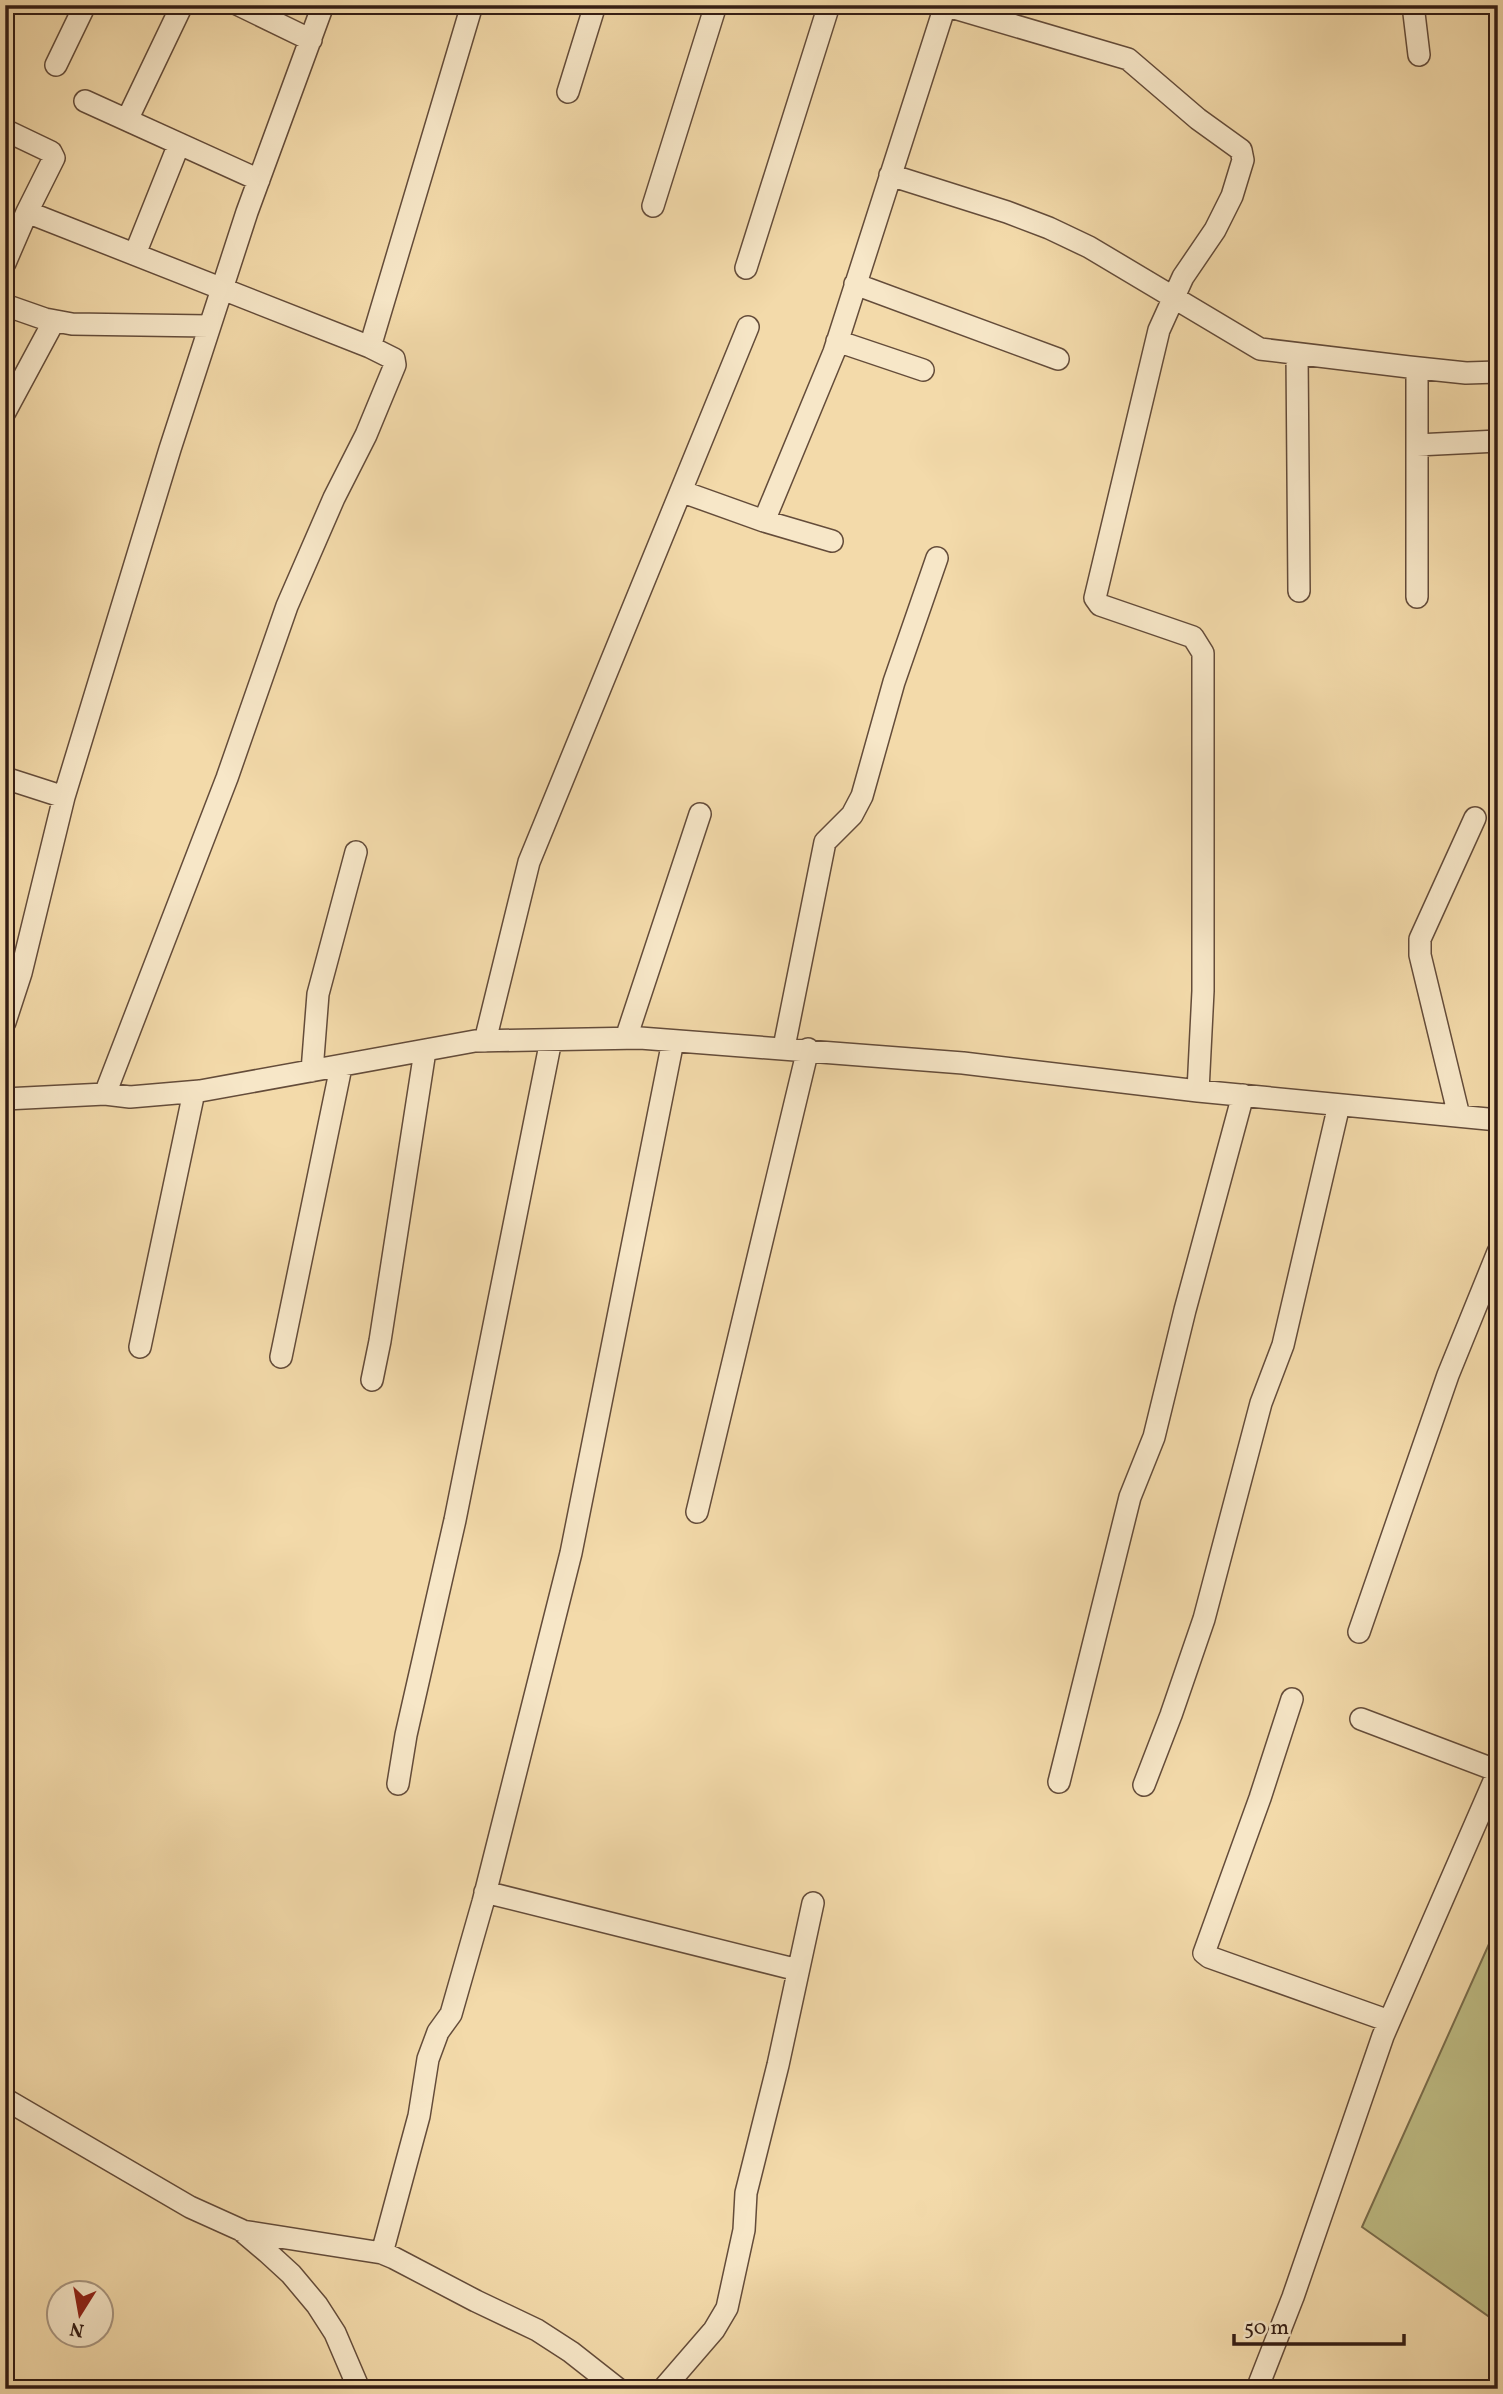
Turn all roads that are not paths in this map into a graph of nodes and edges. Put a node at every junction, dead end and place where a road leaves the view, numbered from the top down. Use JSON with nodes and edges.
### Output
{"nodes":[{"id":1,"x":85,"y":5,"type":"edge"},
{"id":2,"x":182,"y":5,"type":"edge"},
{"id":3,"x":239,"y":5,"type":"edge"},
{"id":4,"x":323,"y":5,"type":"edge"},
{"id":5,"x":472,"y":5,"type":"edge"},
{"id":6,"x":595,"y":5,"type":"edge"},
{"id":7,"x":716,"y":5,"type":"edge"},
{"id":8,"x":829,"y":5,"type":"edge"},
{"id":9,"x":1413,"y":5,"type":"edge"},
{"id":10,"x":945,"y":6,"type":"edge"},
{"id":11,"x":311,"y":40,"type":"junction"},
{"id":12,"x":1419,"y":55,"type":"dead end"},
{"id":13,"x":57,"y":65,"type":"dead end"},
{"id":14,"x":568,"y":92,"type":"dead end"},
{"id":15,"x":85,"y":101,"type":"dead end"},
{"id":16,"x":127,"y":120,"type":"junction"},
{"id":17,"x":5,"y":131,"type":"edge"},
{"id":18,"x":179,"y":144,"type":"junction"},
{"id":19,"x":891,"y":176,"type":"junction"},
{"id":20,"x":259,"y":180,"type":"junction"},
{"id":21,"x":653,"y":206,"type":"dead end"},
{"id":22,"x":27,"y":212,"type":"junction"},
{"id":23,"x":135,"y":254,"type":"junction"},
{"id":24,"x":5,"y":263,"type":"edge"},
{"id":25,"x":746,"y":268,"type":"dead end"},
{"id":26,"x":855,"y":284,"type":"junction"},
{"id":27,"x":221,"y":288,"type":"junction"},
{"id":28,"x":1174,"y":299,"type":"junction"},
{"id":29,"x":5,"y":305,"type":"edge"},
{"id":30,"x":54,"y":321,"type":"junction"},
{"id":31,"x":209,"y":327,"type":"junction"},
{"id":32,"x":748,"y":327,"type":"dead end"},
{"id":33,"x":837,"y":341,"type":"junction"},
{"id":34,"x":370,"y":347,"type":"junction"},
{"id":35,"x":1297,"y":354,"type":"junction"},
{"id":36,"x":1058,"y":359,"type":"dead end"},
{"id":37,"x":1417,"y":368,"type":"junction"},
{"id":38,"x":923,"y":370,"type":"dead end"},
{"id":39,"x":1498,"y":372,"type":"edge"},
{"id":40,"x":5,"y":412,"type":"edge"},
{"id":41,"x":1498,"y":441,"type":"edge"},
{"id":42,"x":1417,"y":445,"type":"junction"},
{"id":43,"x":683,"y":492,"type":"junction"},
{"id":44,"x":764,"y":521,"type":"junction"},
{"id":45,"x":832,"y":541,"type":"dead end"},
{"id":46,"x":937,"y":558,"type":"dead end"},
{"id":47,"x":1299,"y":591,"type":"dead end"},
{"id":48,"x":1418,"y":597,"type":"dead end"},
{"id":49,"x":5,"y":778,"type":"edge"},
{"id":50,"x":64,"y":797,"type":"junction"},
{"id":51,"x":700,"y":814,"type":"dead end"},
{"id":52,"x":1475,"y":818,"type":"dead end"},
{"id":53,"x":356,"y":852,"type":"dead end"},
{"id":54,"x":5,"y":1022,"type":"edge"},
{"id":55,"x":626,"y":1038,"type":"junction"},
{"id":56,"x":551,"y":1040,"type":"junction"},
{"id":57,"x":485,"y":1041,"type":"junction"},
{"id":58,"x":673,"y":1041,"type":"junction"},
{"id":59,"x":784,"y":1047,"type":"junction"},
{"id":60,"x":808,"y":1049,"type":"junction"},
{"id":61,"x":425,"y":1051,"type":"junction"},
{"id":62,"x":341,"y":1067,"type":"junction"},
{"id":63,"x":312,"y":1071,"type":"junction"},
{"id":64,"x":1198,"y":1091,"type":"junction"},
{"id":65,"x":194,"y":1092,"type":"junction"},
{"id":66,"x":105,"y":1094,"type":"junction"},
{"id":67,"x":1243,"y":1095,"type":"junction"},
{"id":68,"x":5,"y":1099,"type":"edge"},
{"id":69,"x":1339,"y":1105,"type":"junction"},
{"id":70,"x":1459,"y":1116,"type":"junction"},
{"id":71,"x":1498,"y":1120,"type":"edge"},
{"id":72,"x":1498,"y":1252,"type":"edge"},
{"id":73,"x":140,"y":1347,"type":"dead end"},
{"id":74,"x":281,"y":1357,"type":"dead end"},
{"id":75,"x":372,"y":1380,"type":"dead end"},
{"id":76,"x":697,"y":1512,"type":"dead end"},
{"id":77,"x":1359,"y":1632,"type":"dead end"},
{"id":78,"x":1292,"y":1699,"type":"dead end"},
{"id":79,"x":1361,"y":1719,"type":"dead end"},
{"id":80,"x":1498,"y":1771,"type":"edge"},
{"id":81,"x":1059,"y":1782,"type":"dead end"},
{"id":82,"x":398,"y":1784,"type":"dead end"},
{"id":83,"x":1144,"y":1785,"type":"dead end"},
{"id":84,"x":485,"y":1892,"type":"junction"},
{"id":85,"x":813,"y":1903,"type":"dead end"},
{"id":86,"x":798,"y":1970,"type":"junction"},
{"id":87,"x":1390,"y":2021,"type":"junction"},
{"id":88,"x":5,"y":2099,"type":"edge"},
{"id":89,"x":241,"y":2230,"type":"junction"},
{"id":90,"x":382,"y":2253,"type":"junction"},
{"id":91,"x":359,"y":2389,"type":"edge"},
{"id":92,"x":618,"y":2389,"type":"edge"},
{"id":93,"x":663,"y":2389,"type":"edge"},
{"id":94,"x":1257,"y":2389,"type":"edge"}],
"edges":[{"from":1,"to":13,"type":"street"},
{"from":2,"to":16,"type":"street"},
{"from":3,"to":11,"type":"street"},
{"from":4,"to":11,"type":"street"},
{"from":5,"to":34,"type":"street"},
{"from":6,"to":14,"type":"street"},
{"from":7,"to":21,"type":"street"},
{"from":8,"to":25,"type":"street"},
{"from":9,"to":12,"type":"street"},
{"from":10,"to":19,"type":"street"},
{"from":10,"to":28,"type":"street"},
{"from":11,"to":20,"type":"street"},
{"from":15,"to":16,"type":"street"},
{"from":16,"to":18,"type":"street"},
{"from":17,"to":22,"type":"street"},
{"from":18,"to":20,"type":"street"},
{"from":18,"to":23,"type":"street"},
{"from":19,"to":26,"type":"street"},
{"from":19,"to":28,"type":"street"},
{"from":20,"to":27,"type":"street"},
{"from":22,"to":23,"type":"street"},
{"from":22,"to":24,"type":"street"},
{"from":23,"to":27,"type":"street"},
{"from":26,"to":33,"type":"street"},
{"from":26,"to":36,"type":"street"},
{"from":27,"to":31,"type":"street"},
{"from":27,"to":34,"type":"street"},
{"from":28,"to":35,"type":"street"},
{"from":28,"to":64,"type":"street"},
{"from":29,"to":30,"type":"street"},
{"from":30,"to":31,"type":"street"},
{"from":30,"to":40,"type":"street"},
{"from":31,"to":50,"type":"street"},
{"from":32,"to":43,"type":"street"},
{"from":33,"to":38,"type":"street"},
{"from":33,"to":44,"type":"street"},
{"from":34,"to":66,"type":"street"},
{"from":35,"to":37,"type":"street"},
{"from":35,"to":47,"type":"street"},
{"from":37,"to":39,"type":"street"},
{"from":37,"to":42,"type":"street"},
{"from":41,"to":42,"type":"street"},
{"from":42,"to":48,"type":"street"},
{"from":43,"to":44,"type":"street"},
{"from":43,"to":57,"type":"street"},
{"from":44,"to":45,"type":"street"},
{"from":46,"to":59,"type":"street"},
{"from":49,"to":50,"type":"street"},
{"from":50,"to":54,"type":"street"},
{"from":51,"to":55,"type":"street"},
{"from":52,"to":70,"type":"street"},
{"from":53,"to":63,"type":"street"},
{"from":55,"to":56,"type":"street"},
{"from":55,"to":58,"type":"street"},
{"from":56,"to":57,"type":"street"},
{"from":56,"to":82,"type":"street"},
{"from":57,"to":61,"type":"street"},
{"from":58,"to":59,"type":"street"},
{"from":58,"to":84,"type":"street"},
{"from":59,"to":60,"type":"street"},
{"from":60,"to":64,"type":"street"},
{"from":60,"to":76,"type":"street"},
{"from":61,"to":62,"type":"street"},
{"from":61,"to":75,"type":"street"},
{"from":62,"to":63,"type":"street"},
{"from":62,"to":74,"type":"street"},
{"from":63,"to":65,"type":"street"},
{"from":64,"to":67,"type":"street"},
{"from":65,"to":66,"type":"street"},
{"from":65,"to":73,"type":"street"},
{"from":66,"to":68,"type":"street"},
{"from":67,"to":69,"type":"street"},
{"from":67,"to":81,"type":"street"},
{"from":69,"to":70,"type":"street"},
{"from":69,"to":83,"type":"street"},
{"from":70,"to":71,"type":"street"},
{"from":72,"to":77,"type":"street"},
{"from":78,"to":87,"type":"street"},
{"from":79,"to":80,"type":"street"},
{"from":80,"to":87,"type":"street"},
{"from":84,"to":86,"type":"street"},
{"from":84,"to":90,"type":"street"},
{"from":85,"to":86,"type":"street"},
{"from":86,"to":93,"type":"street"},
{"from":87,"to":94,"type":"street"},
{"from":88,"to":89,"type":"street"},
{"from":89,"to":90,"type":"street"},
{"from":89,"to":91,"type":"street"},
{"from":90,"to":92,"type":"street"}]}
